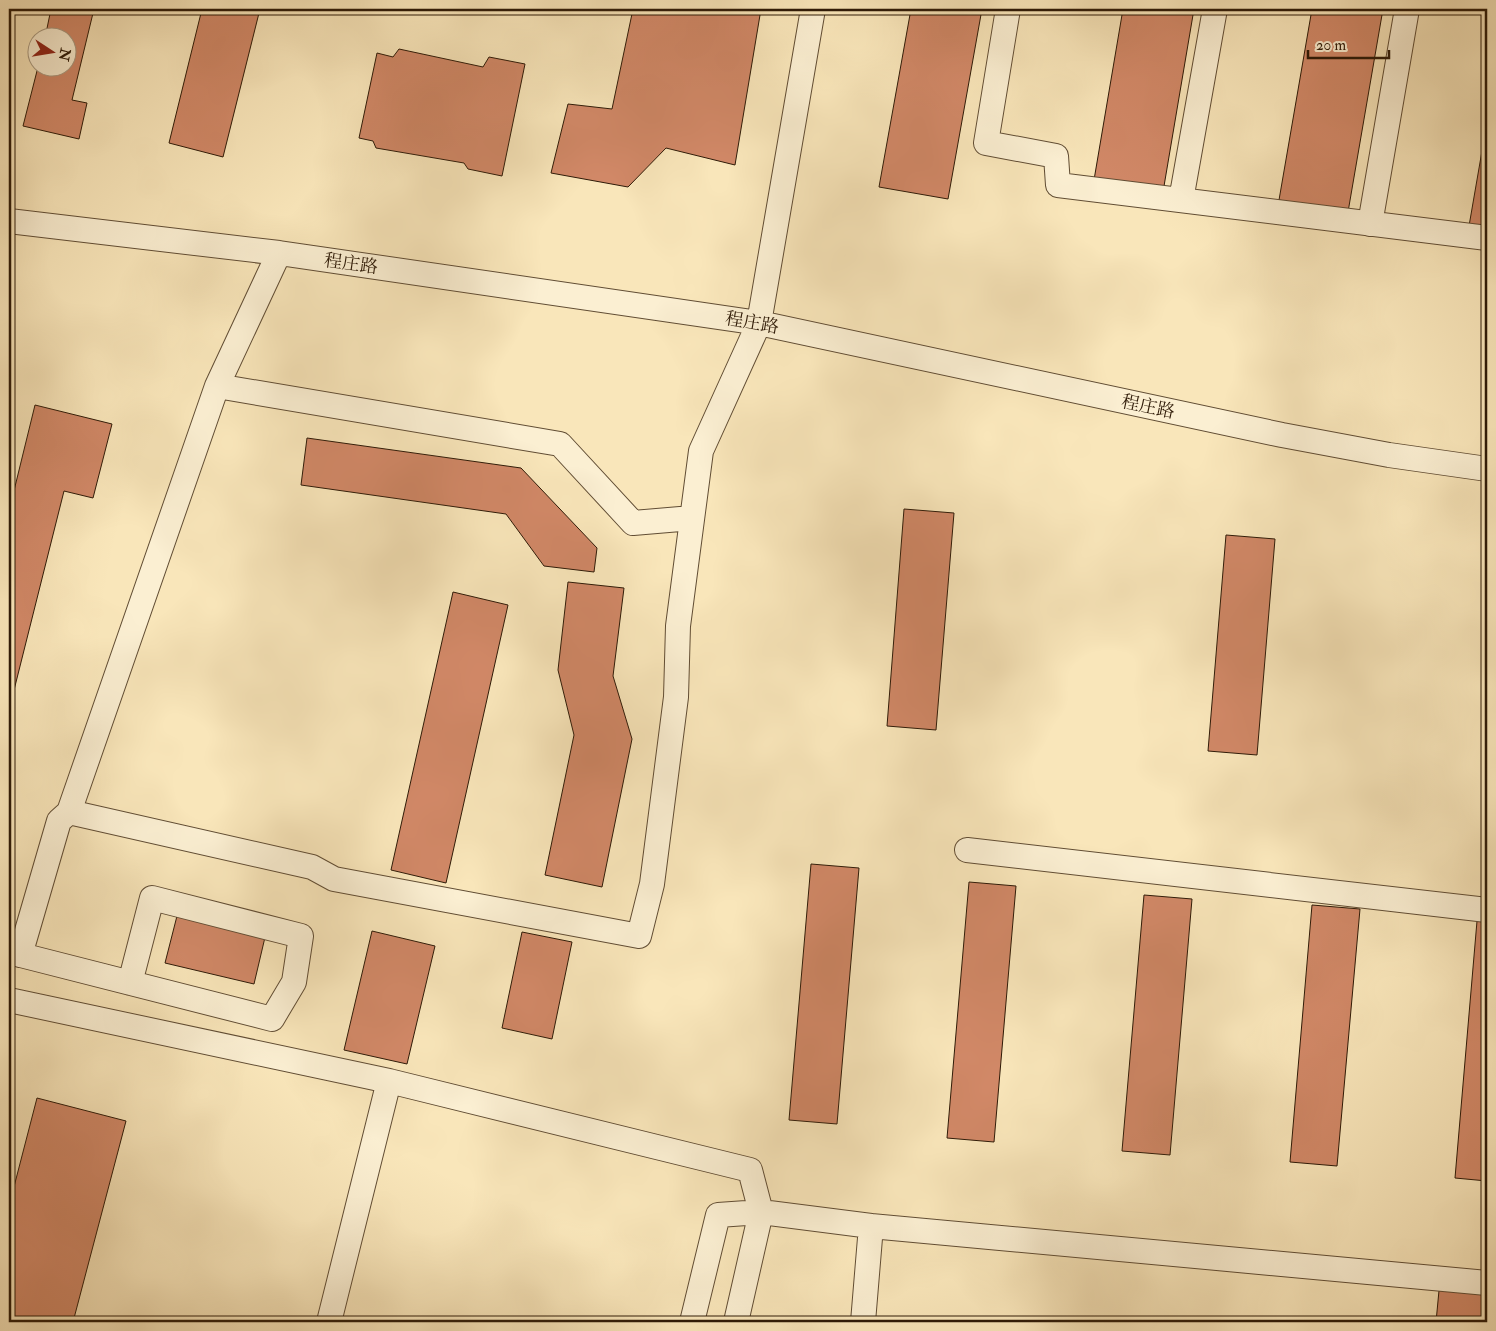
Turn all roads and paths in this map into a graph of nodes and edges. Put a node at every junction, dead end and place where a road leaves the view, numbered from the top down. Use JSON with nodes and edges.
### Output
{"nodes":[{"id":1,"x":813,"y":9,"type":"edge"},
{"id":2,"x":1008,"y":9,"type":"edge"},
{"id":3,"x":1215,"y":9,"type":"edge"},
{"id":4,"x":1407,"y":9,"type":"edge"},
{"id":5,"x":1181,"y":200,"type":"junction"},
{"id":6,"x":9,"y":222,"type":"edge"},
{"id":7,"x":1370,"y":224,"type":"junction"},
{"id":8,"x":1487,"y":238,"type":"edge"},
{"id":9,"x":279,"y":253,"type":"junction"},
{"id":10,"x":759,"y":323,"type":"junction"},
{"id":11,"x":217,"y":386,"type":"junction"},
{"id":12,"x":1487,"y":469,"type":"edge"},
{"id":13,"x":692,"y":518,"type":"junction"},
{"id":14,"x":69,"y":812,"type":"junction"},
{"id":15,"x":967,"y":850,"type":"dead end"},
{"id":16,"x":1487,"y":910,"type":"edge"},
{"id":17,"x":14,"y":954,"type":"edge"},
{"id":18,"x":130,"y":984,"type":"junction"},
{"id":19,"x":9,"y":1000,"type":"edge"},
{"id":20,"x":389,"y":1081,"type":"junction"},
{"id":21,"x":761,"y":1212,"type":"junction"},
{"id":22,"x":871,"y":1226,"type":"junction"},
{"id":23,"x":1487,"y":1283,"type":"edge"},
{"id":24,"x":330,"y":1322,"type":"edge"},
{"id":25,"x":692,"y":1322,"type":"edge"},
{"id":26,"x":736,"y":1322,"type":"edge"},
{"id":27,"x":863,"y":1322,"type":"edge"}],
"edges":[{"from":1,"to":10,"type":"street"},
{"from":2,"to":5,"type":"street"},
{"from":3,"to":5,"type":"street"},
{"from":4,"to":7,"type":"street"},
{"from":5,"to":7,"type":"street"},
{"from":6,"to":9,"type":"street","name":"程庄路"},
{"from":7,"to":8,"type":"street"},
{"from":9,"to":10,"type":"street","name":"程庄路"},
{"from":9,"to":11,"type":"street"},
{"from":10,"to":12,"type":"street","name":"程庄路"},
{"from":10,"to":13,"type":"street"},
{"from":11,"to":13,"type":"street"},
{"from":11,"to":14,"type":"street"},
{"from":13,"to":14,"type":"street"},
{"from":14,"to":17,"type":"street"},
{"from":15,"to":16,"type":"street"},
{"from":17,"to":18,"type":"street"},
{"from":18,"to":18,"type":"street"},
{"from":19,"to":20,"type":"street"},
{"from":20,"to":21,"type":"street"},
{"from":20,"to":24,"type":"street"},
{"from":21,"to":22,"type":"street"},
{"from":21,"to":25,"type":"street"},
{"from":21,"to":26,"type":"street"},
{"from":22,"to":23,"type":"street"},
{"from":22,"to":27,"type":"street"}]}
